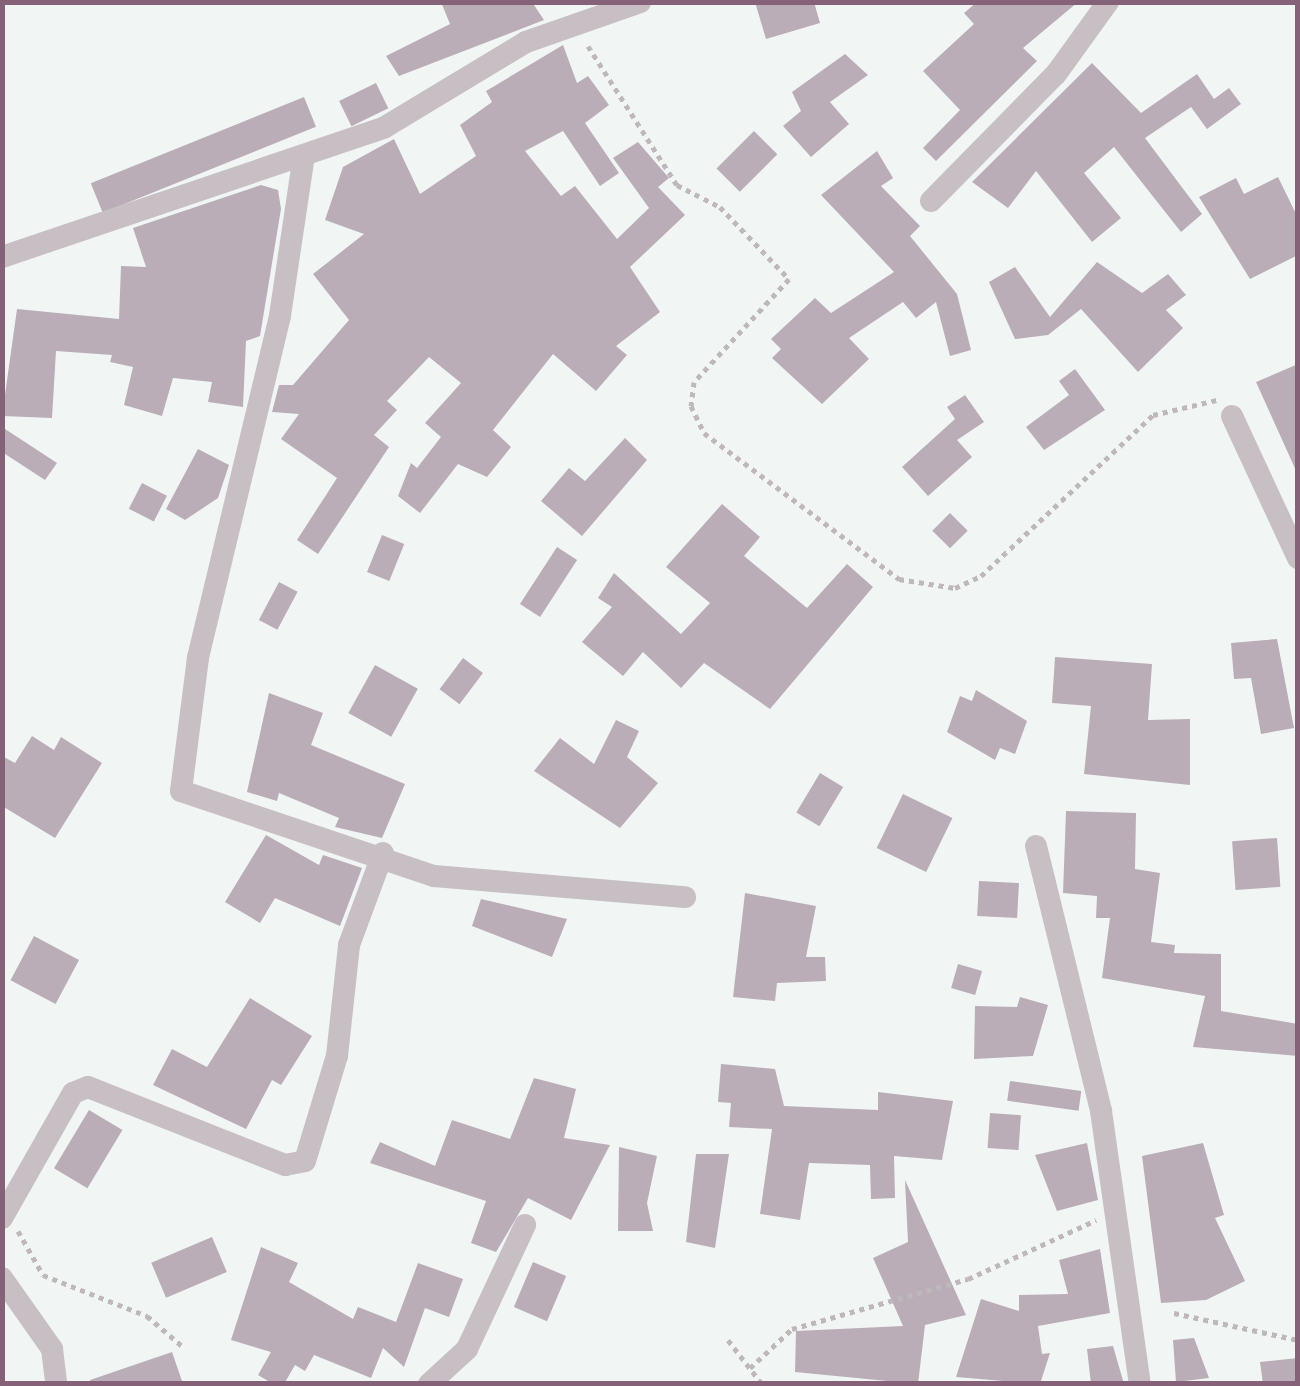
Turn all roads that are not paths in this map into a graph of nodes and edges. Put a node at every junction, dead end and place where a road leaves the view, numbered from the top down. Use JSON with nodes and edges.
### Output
{"nodes":[{"id":1,"x":640,"y":2,"type":"edge"},
{"id":2,"x":1108,"y":2,"type":"edge"},
{"id":3,"x":304,"y":155,"type":"junction"},
{"id":4,"x":930,"y":201,"type":"dead end"},
{"id":5,"x":2,"y":257,"type":"edge"},
{"id":6,"x":1232,"y":416,"type":"road end"},
{"id":7,"x":1298,"y":558,"type":"edge"},
{"id":8,"x":1036,"y":846,"type":"dead end"},
{"id":9,"x":383,"y":853,"type":"junction"},
{"id":10,"x":685,"y":897,"type":"dead end"},
{"id":11,"x":5,"y":1214,"type":"edge"},
{"id":12,"x":525,"y":1225,"type":"dead end"},
{"id":13,"x":2,"y":1278,"type":"edge"},
{"id":14,"x":56,"y":1384,"type":"edge"},
{"id":15,"x":428,"y":1384,"type":"edge"},
{"id":16,"x":1140,"y":1384,"type":"edge"}],
"edges":[{"from":1,"to":3,"type":"street"},
{"from":2,"to":4,"type":"street"},
{"from":3,"to":5,"type":"street"},
{"from":3,"to":9,"type":"street"},
{"from":6,"to":7,"type":"street"},
{"from":8,"to":16,"type":"street"},
{"from":9,"to":10,"type":"street"},
{"from":9,"to":11,"type":"street"},
{"from":12,"to":15,"type":"street"},
{"from":13,"to":14,"type":"street"}]}
